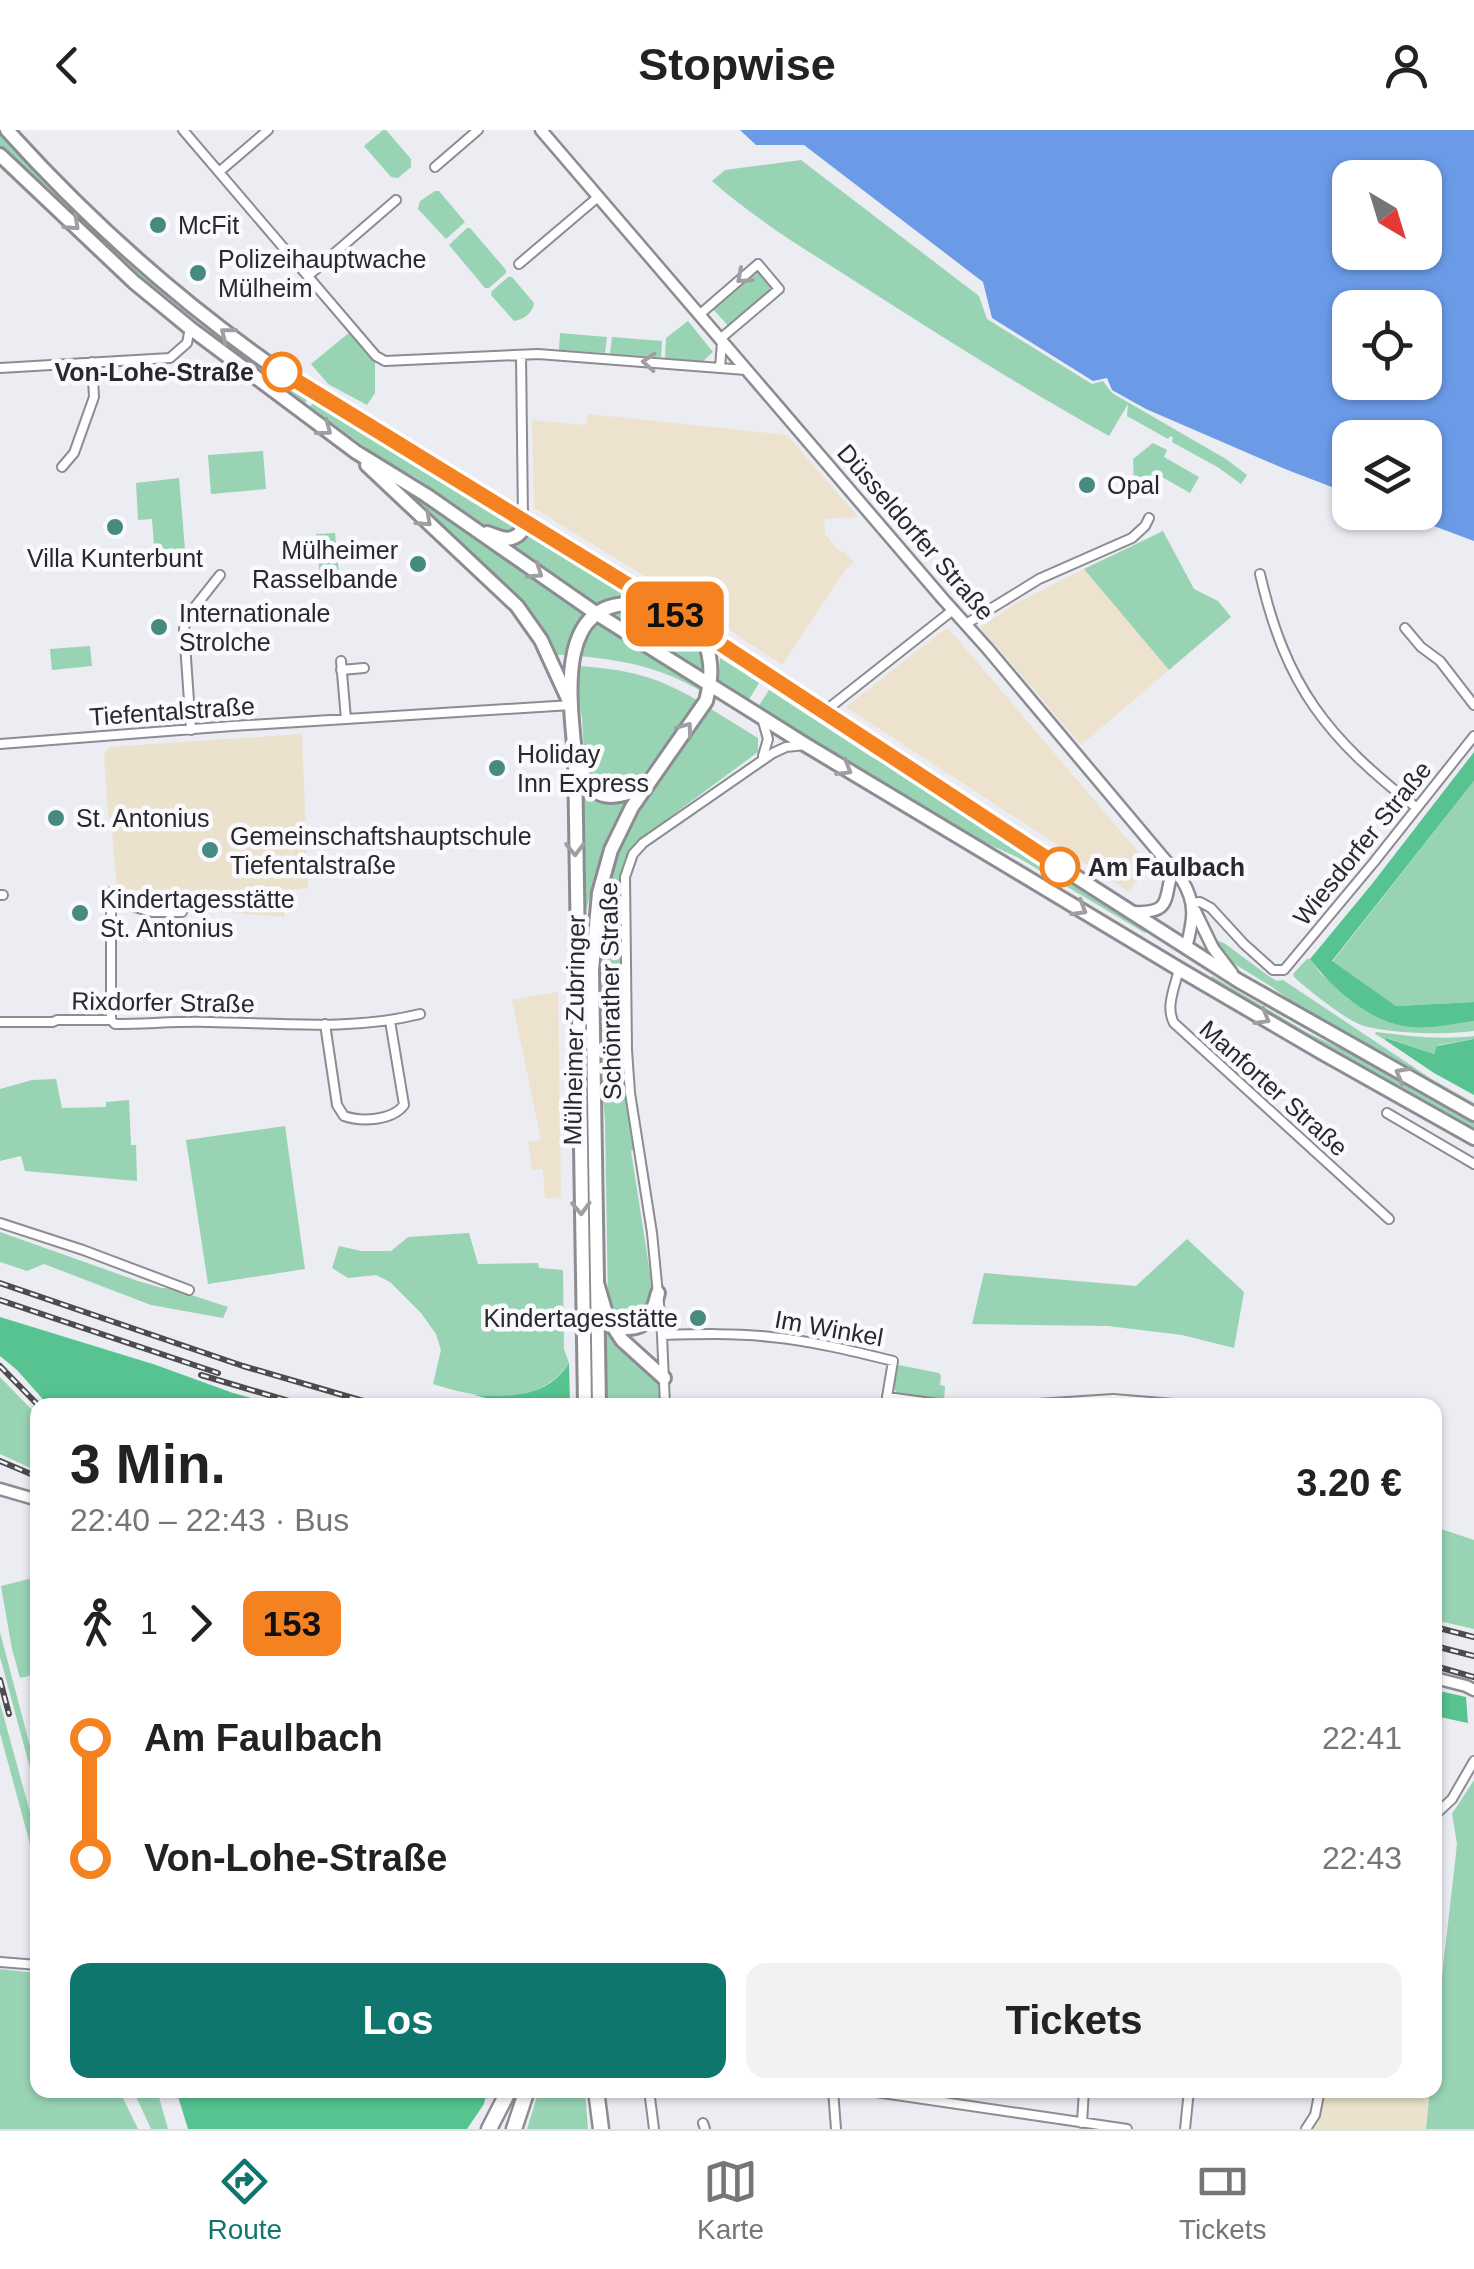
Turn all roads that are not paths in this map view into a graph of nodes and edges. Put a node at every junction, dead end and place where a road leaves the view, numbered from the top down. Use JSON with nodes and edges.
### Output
{"nodes":[{"id":1,"x":7,"y":130,"type":"edge"},
{"id":2,"x":183,"y":130,"type":"edge"},
{"id":3,"x":268,"y":130,"type":"edge"},
{"id":4,"x":478,"y":130,"type":"edge"},
{"id":5,"x":541,"y":130,"type":"edge"},
{"id":6,"x":1,"y":157,"type":"edge"},
{"id":7,"x":435,"y":167,"type":"dead end"},
{"id":8,"x":219,"y":172,"type":"junction"},
{"id":9,"x":598,"y":197,"type":"junction"},
{"id":10,"x":396,"y":200,"type":"dead end"},
{"id":11,"x":519,"y":264,"type":"dead end"},
{"id":12,"x":308,"y":276,"type":"junction"},
{"id":13,"x":699,"y":315,"type":"junction"},
{"id":14,"x":190,"y":328,"type":"junction"},
{"id":15,"x":721,"y":340,"type":"junction"},
{"id":16,"x":521,"y":355,"type":"junction"},
{"id":17,"x":92,"y":362,"type":"junction"},
{"id":18,"x":0,"y":368,"type":"edge"},
{"id":19,"x":720,"y":368,"type":"junction"},
{"id":20,"x":746,"y":370,"type":"junction"},
{"id":21,"x":356,"y":452,"type":"junction"},
{"id":22,"x":62,"y":467,"type":"dead end"},
{"id":23,"x":1149,"y":518,"type":"dead end"},
{"id":24,"x":522,"y":519,"type":"junction"},
{"id":25,"x":475,"y":529,"type":"junction"},
{"id":26,"x":1260,"y":574,"type":"dead end"},
{"id":27,"x":220,"y":575,"type":"dead end"},
{"id":28,"x":953,"y":610,"type":"junction"},
{"id":29,"x":672,"y":612,"type":"junction"},
{"id":30,"x":598,"y":614,"type":"junction"},
{"id":31,"x":966,"y":624,"type":"junction"},
{"id":32,"x":1405,"y":628,"type":"dead end"},
{"id":33,"x":700,"y":630,"type":"junction"},
{"id":34,"x":364,"y":668,"type":"dead end"},
{"id":35,"x":710,"y":686,"type":"junction"},
{"id":36,"x":570,"y":705,"type":"junction"},
{"id":37,"x":1474,"y":705,"type":"edge"},
{"id":38,"x":824,"y":711,"type":"junction"},
{"id":39,"x":762,"y":718,"type":"junction"},
{"id":40,"x":346,"y":720,"type":"junction"},
{"id":41,"x":190,"y":730,"type":"junction"},
{"id":42,"x":1474,"y":736,"type":"edge"},
{"id":43,"x":0,"y":744,"type":"edge"},
{"id":44,"x":806,"y":745,"type":"junction"},
{"id":45,"x":574,"y":754,"type":"junction"},
{"id":46,"x":761,"y":760,"type":"junction"},
{"id":47,"x":644,"y":787,"type":"junction"},
{"id":48,"x":1417,"y":808,"type":"junction"},
{"id":49,"x":1173,"y":870,"type":"junction"},
{"id":50,"x":1193,"y":906,"type":"junction"},
{"id":51,"x":182,"y":912,"type":"dead end"},
{"id":52,"x":1130,"y":912,"type":"junction"},
{"id":53,"x":1186,"y":948,"type":"junction"},
{"id":54,"x":1179,"y":969,"type":"junction"},
{"id":55,"x":1278,"y":972,"type":"joint"},
{"id":56,"x":1240,"y":982,"type":"junction"},
{"id":57,"x":420,"y":1014,"type":"dead end"},
{"id":58,"x":111,"y":1020,"type":"junction"},
{"id":59,"x":390,"y":1021,"type":"junction"},
{"id":60,"x":0,"y":1022,"type":"edge"},
{"id":61,"x":325,"y":1024,"type":"junction"},
{"id":62,"x":1388,"y":1113,"type":"dead end"},
{"id":63,"x":1474,"y":1114,"type":"edge"},
{"id":64,"x":1474,"y":1138,"type":"edge"},
{"id":65,"x":1474,"y":1164,"type":"edge"},
{"id":66,"x":1388,"y":1220,"type":"dead end"},
{"id":67,"x":0,"y":1223,"type":"edge"},
{"id":68,"x":597,"y":1283,"type":"junction"},
{"id":69,"x":188,"y":1290,"type":"dead end"},
{"id":70,"x":658,"y":1294,"type":"junction"},
{"id":71,"x":614,"y":1327,"type":"junction"},
{"id":72,"x":662,"y":1335,"type":"junction"},
{"id":73,"x":664,"y":1378,"type":"junction"},
{"id":74,"x":585,"y":1398,"type":"edge"},
{"id":75,"x":599,"y":1398,"type":"edge"},
{"id":76,"x":664,"y":1398,"type":"edge"},
{"id":77,"x":895,"y":1398,"type":"edge"},
{"id":78,"x":0,"y":1489,"type":"edge"},
{"id":79,"x":30,"y":1498,"type":"edge"},
{"id":80,"x":1442,"y":1680,"type":"edge"},
{"id":81,"x":1474,"y":1690,"type":"edge"},
{"id":82,"x":1474,"y":1761,"type":"edge"},
{"id":83,"x":1442,"y":1809,"type":"edge"},
{"id":84,"x":0,"y":1962,"type":"edge"},
{"id":85,"x":30,"y":1964,"type":"edge"},
{"id":86,"x":505,"y":2098,"type":"edge"},
{"id":87,"x":514,"y":2098,"type":"edge"},
{"id":88,"x":524,"y":2098,"type":"edge"},
{"id":89,"x":597,"y":2098,"type":"edge"},
{"id":90,"x":650,"y":2098,"type":"edge"},
{"id":91,"x":833,"y":2098,"type":"edge"},
{"id":92,"x":915,"y":2098,"type":"edge"},
{"id":93,"x":1084,"y":2098,"type":"edge"},
{"id":94,"x":1188,"y":2098,"type":"edge"},
{"id":95,"x":1318,"y":2098,"type":"edge"},
{"id":96,"x":1082,"y":2123,"type":"junction"},
{"id":97,"x":489,"y":2129,"type":"edge"},
{"id":98,"x":504,"y":2129,"type":"edge"},
{"id":99,"x":514,"y":2129,"type":"edge"},
{"id":100,"x":602,"y":2129,"type":"edge"},
{"id":101,"x":654,"y":2129,"type":"edge"},
{"id":102,"x":836,"y":2129,"type":"edge"},
{"id":103,"x":1127,"y":2129,"type":"edge"},
{"id":104,"x":1184,"y":2129,"type":"edge"},
{"id":105,"x":1306,"y":2129,"type":"edge"}],
"edges":[{"from":24,"to":1,"type":"main road","one_way":true},
{"from":2,"to":8,"type":"street"},
{"from":3,"to":8,"type":"street"},
{"from":4,"to":7,"type":"street"},
{"from":5,"to":9,"type":"street","name":"Düsseldorfer Straße"},
{"from":6,"to":14,"type":"main road","one_way":true},
{"from":8,"to":12,"type":"street"},
{"from":9,"to":11,"type":"street"},
{"from":9,"to":13,"type":"street","name":"Düsseldorfer Straße"},
{"from":10,"to":12,"type":"street"},
{"from":12,"to":16,"type":"street"},
{"from":13,"to":15,"type":"street","name":"Düsseldorfer Straße"},
{"from":15,"to":13,"type":"street","one_way":true},
{"from":14,"to":17,"type":"street"},
{"from":14,"to":21,"type":"main road","one_way":true},
{"from":15,"to":19,"type":"street"},
{"from":15,"to":20,"type":"street","name":"Düsseldorfer Straße"},
{"from":19,"to":16,"type":"street","one_way":true},
{"from":16,"to":24,"type":"street"},
{"from":17,"to":18,"type":"street"},
{"from":17,"to":22,"type":"street"},
{"from":19,"to":20,"type":"street"},
{"from":20,"to":28,"type":"street","name":"Düsseldorfer Straße"},
{"from":21,"to":25,"type":"main road"},
{"from":21,"to":36,"type":"main road","one_way":true},
{"from":23,"to":31,"type":"street"},
{"from":24,"to":25,"type":"main road"},
{"from":24,"to":29,"type":"main road"},
{"from":25,"to":30,"type":"main road","one_way":true},
{"from":26,"to":48,"type":"street"},
{"from":27,"to":41,"type":"street"},
{"from":28,"to":31,"type":"street","name":"Düsseldorfer Straße"},
{"from":28,"to":38,"type":"street"},
{"from":29,"to":30,"type":"main road"},
{"from":29,"to":33,"type":"main road"},
{"from":30,"to":35,"type":"main road"},
{"from":30,"to":36,"type":"main road"},
{"from":31,"to":49,"type":"street","name":"Düsseldorfer Straße"},
{"from":32,"to":37,"type":"street"},
{"from":33,"to":35,"type":"main road"},
{"from":33,"to":38,"type":"main road"},
{"from":34,"to":40,"type":"street"},
{"from":35,"to":39,"type":"main road"},
{"from":47,"to":35,"type":"main road","name":"Mülheimer Zubringer","one_way":true},
{"from":36,"to":40,"type":"street","name":"Tiefentalstraße"},
{"from":36,"to":45,"type":"main road","name":"Mülheimer Zubringer"},
{"from":38,"to":52,"type":"main road"},
{"from":39,"to":44,"type":"main road"},
{"from":39,"to":46,"type":"street"},
{"from":40,"to":41,"type":"street","name":"Tiefentalstraße"},
{"from":41,"to":43,"type":"street","name":"Tiefentalstraße"},
{"from":42,"to":48,"type":"street","name":"Wiesdorfer Straße"},
{"from":44,"to":46,"type":"street","name":"Schönrather Straße"},
{"from":44,"to":54,"type":"main road","one_way":true},
{"from":45,"to":47,"type":"main road"},
{"from":45,"to":74,"type":"main road","name":"Mülheimer Zubringer","one_way":true},
{"from":46,"to":70,"type":"street","name":"Schönrather Straße"},
{"from":47,"to":68,"type":"main road","name":"Mülheimer Zubringer"},
{"from":48,"to":55,"type":"street","name":"Wiesdorfer Straße"},
{"from":49,"to":50,"type":"street","name":"Düsseldorfer Straße"},
{"from":49,"to":52,"type":"street"},
{"from":50,"to":53,"type":"street"},
{"from":50,"to":55,"type":"street","name":"Düsseldorfer Straße"},
{"from":50,"to":56,"type":"street"},
{"from":51,"to":58,"type":"street"},
{"from":52,"to":53,"type":"main road"},
{"from":53,"to":54,"type":"main road"},
{"from":53,"to":56,"type":"main road"},
{"from":54,"to":64,"type":"main road","one_way":true},
{"from":54,"to":66,"type":"street","name":"Manforter Straße"},
{"from":63,"to":56,"type":"main road","one_way":true},
{"from":57,"to":59,"type":"street","name":"Rixdorfer Straße"},
{"from":58,"to":60,"type":"street","name":"Rixdorfer Straße"},
{"from":58,"to":61,"type":"street","name":"Rixdorfer Straße"},
{"from":59,"to":61,"type":"street","name":"Rixdorfer Straße"},
{"from":59,"to":61,"type":"street"},
{"from":62,"to":65,"type":"street"},
{"from":67,"to":69,"type":"street"},
{"from":68,"to":71,"type":"main road"},
{"from":68,"to":75,"type":"main road","name":"Mülheimer Zubringer"},
{"from":70,"to":71,"type":"main road"},
{"from":70,"to":72,"type":"street","name":"Schönrather Straße"},
{"from":71,"to":73,"type":"main road"},
{"from":72,"to":73,"type":"street","name":"Schönrather Straße"},
{"from":72,"to":77,"type":"street","name":"Im Winkel"},
{"from":73,"to":76,"type":"street","name":"Schönrather Straße"},
{"from":78,"to":79,"type":"street"},
{"from":80,"to":81,"type":"street"},
{"from":82,"to":83,"type":"street"},
{"from":84,"to":85,"type":"street"},
{"from":86,"to":97,"type":"highway"},
{"from":87,"to":98,"type":"highway"},
{"from":88,"to":99,"type":"highway"},
{"from":89,"to":100,"type":"highway"},
{"from":90,"to":101,"type":"street"},
{"from":91,"to":102,"type":"street"},
{"from":92,"to":96,"type":"street"},
{"from":93,"to":96,"type":"street"},
{"from":94,"to":104,"type":"street"},
{"from":95,"to":105,"type":"street"},
{"from":96,"to":103,"type":"street"}]}
